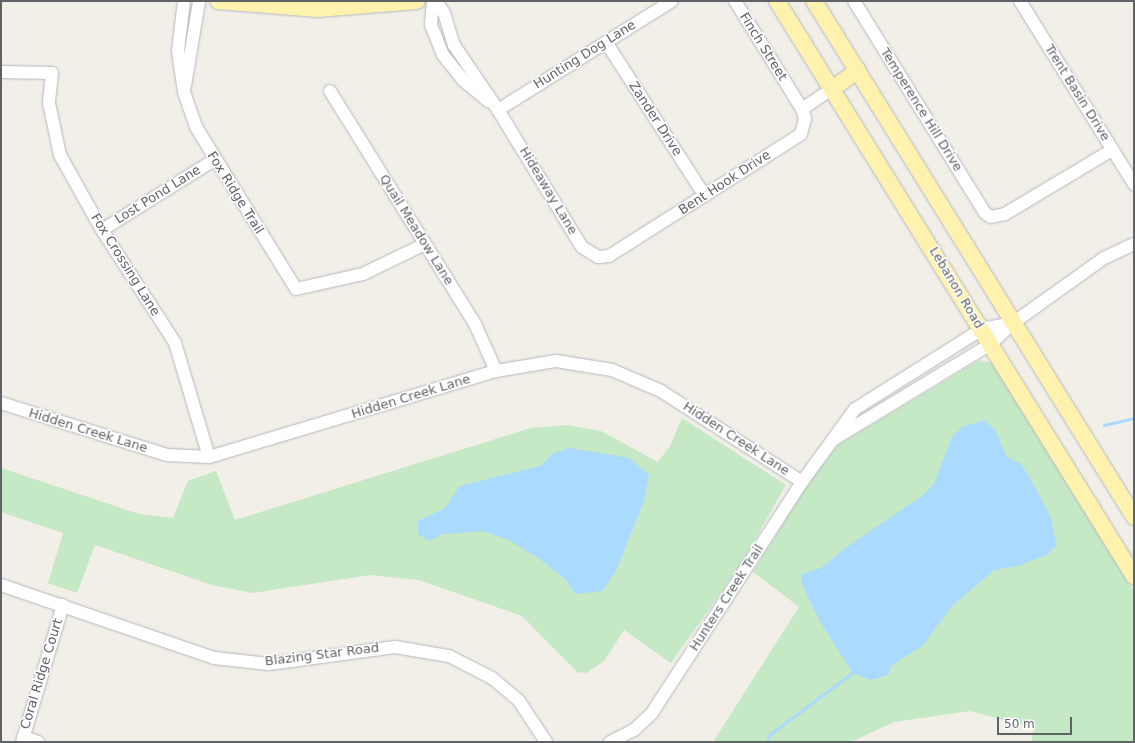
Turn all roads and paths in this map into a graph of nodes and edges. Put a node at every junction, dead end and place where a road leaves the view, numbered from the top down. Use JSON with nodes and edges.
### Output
{"nodes":[{"id":1,"x":184,"y":1,"type":"edge"},
{"id":2,"x":199,"y":1,"type":"edge"},
{"id":3,"x":218,"y":1,"type":"edge"},
{"id":4,"x":417,"y":1,"type":"edge"},
{"id":5,"x":434,"y":1,"type":"edge"},
{"id":6,"x":672,"y":1,"type":"edge"},
{"id":7,"x":735,"y":1,"type":"edge"},
{"id":8,"x":777,"y":1,"type":"edge"},
{"id":9,"x":814,"y":1,"type":"edge"},
{"id":10,"x":854,"y":1,"type":"edge"},
{"id":11,"x":1020,"y":1,"type":"edge"},
{"id":12,"x":606,"y":42,"type":"junction"},
{"id":13,"x":858,"y":70,"type":"junction"},
{"id":14,"x":1,"y":72,"type":"edge"},
{"id":15,"x":832,"y":89,"type":"junction"},
{"id":16,"x":184,"y":92,"type":"junction"},
{"id":17,"x":330,"y":92,"type":"dead end"},
{"id":18,"x":802,"y":109,"type":"junction"},
{"id":19,"x":498,"y":110,"type":"junction"},
{"id":20,"x":1112,"y":150,"type":"junction"},
{"id":21,"x":214,"y":160,"type":"junction"},
{"id":22,"x":1134,"y":184,"type":"edge"},
{"id":23,"x":705,"y":196,"type":"junction"},
{"id":24,"x":102,"y":230,"type":"junction"},
{"id":25,"x":425,"y":244,"type":"junction"},
{"id":26,"x":1134,"y":244,"type":"edge"},
{"id":27,"x":609,"y":256,"type":"joint"},
{"id":28,"x":1013,"y":323,"type":"junction"},
{"id":29,"x":982,"y":329,"type":"junction"},
{"id":30,"x":991,"y":344,"type":"junction"},
{"id":31,"x":496,"y":371,"type":"junction"},
{"id":32,"x":1,"y":403,"type":"edge"},
{"id":33,"x":830,"y":441,"type":"junction"},
{"id":34,"x":209,"y":457,"type":"junction"},
{"id":35,"x":802,"y":482,"type":"junction"},
{"id":36,"x":1134,"y":517,"type":"edge"},
{"id":37,"x":1134,"y":576,"type":"edge"},
{"id":38,"x":1,"y":585,"type":"edge"},
{"id":39,"x":63,"y":605,"type":"junction"},
{"id":40,"x":22,"y":739,"type":"edge"},
{"id":41,"x":38,"y":742,"type":"edge"},
{"id":42,"x":546,"y":742,"type":"edge"},
{"id":43,"x":610,"y":742,"type":"edge"}],
"edges":[{"from":1,"to":16,"type":"street","name":"Fox Ridge Trail"},
{"from":2,"to":16,"type":"street"},
{"from":3,"to":4,"type":"main road"},
{"from":5,"to":19,"type":"street","name":"Hideaway Lane"},
{"from":6,"to":12,"type":"street","name":"Hunting Dog Lane"},
{"from":7,"to":18,"type":"street","name":"Finch Street"},
{"from":8,"to":15,"type":"main road","name":"Lebanon Road"},
{"from":9,"to":13,"type":"main road"},
{"from":10,"to":20,"type":"street","name":"Temperence Hill Drive"},
{"from":11,"to":20,"type":"street","name":"Trent Basin Drive"},
{"from":12,"to":19,"type":"street","name":"Hunting Dog Lane"},
{"from":12,"to":23,"type":"street","name":"Zander Drive"},
{"from":13,"to":15,"type":"main road"},
{"from":13,"to":28,"type":"main road"},
{"from":14,"to":24,"type":"street","name":"Fox Crossing Lane"},
{"from":15,"to":18,"type":"street"},
{"from":15,"to":29,"type":"main road","name":"Lebanon Road"},
{"from":16,"to":21,"type":"street","name":"Fox Ridge Trail"},
{"from":17,"to":25,"type":"street","name":"Quail Meadow Lane"},
{"from":18,"to":23,"type":"street","name":"Bent Hook Drive"},
{"from":19,"to":27,"type":"street","name":"Hideaway Lane"},
{"from":20,"to":22,"type":"street","name":"Trent Basin Drive"},
{"from":21,"to":24,"type":"street","name":"Lost Pond Lane"},
{"from":21,"to":25,"type":"street","name":"Fox Ridge Trail"},
{"from":23,"to":27,"type":"street","name":"Bent Hook Drive"},
{"from":24,"to":34,"type":"street","name":"Fox Crossing Lane"},
{"from":25,"to":31,"type":"street","name":"Quail Meadow Lane"},
{"from":26,"to":28,"type":"street","name":"Hunters Creek Trail"},
{"from":28,"to":29,"type":"street","name":"Hunters Creek Trail"},
{"from":28,"to":30,"type":"street","name":"Hunters Creek Trail"},
{"from":28,"to":36,"type":"main road"},
{"from":29,"to":30,"type":"main road","name":"Lebanon Road"},
{"from":29,"to":33,"type":"street","name":"Hunters Creek Trail"},
{"from":30,"to":33,"type":"street","name":"Hunters Creek Trail"},
{"from":30,"to":37,"type":"main road","name":"Lebanon Road"},
{"from":31,"to":34,"type":"street","name":"Hidden Creek Lane"},
{"from":31,"to":35,"type":"street","name":"Hidden Creek Lane"},
{"from":32,"to":34,"type":"street","name":"Hidden Creek Lane"},
{"from":33,"to":35,"type":"street","name":"Hunters Creek Trail"},
{"from":35,"to":43,"type":"street","name":"Hunters Creek Trail"},
{"from":38,"to":39,"type":"street","name":"Blazing Star Road"},
{"from":39,"to":40,"type":"street","name":"Coral Ridge Court"},
{"from":39,"to":42,"type":"street","name":"Blazing Star Road"},
{"from":40,"to":41,"type":"street"}]}
